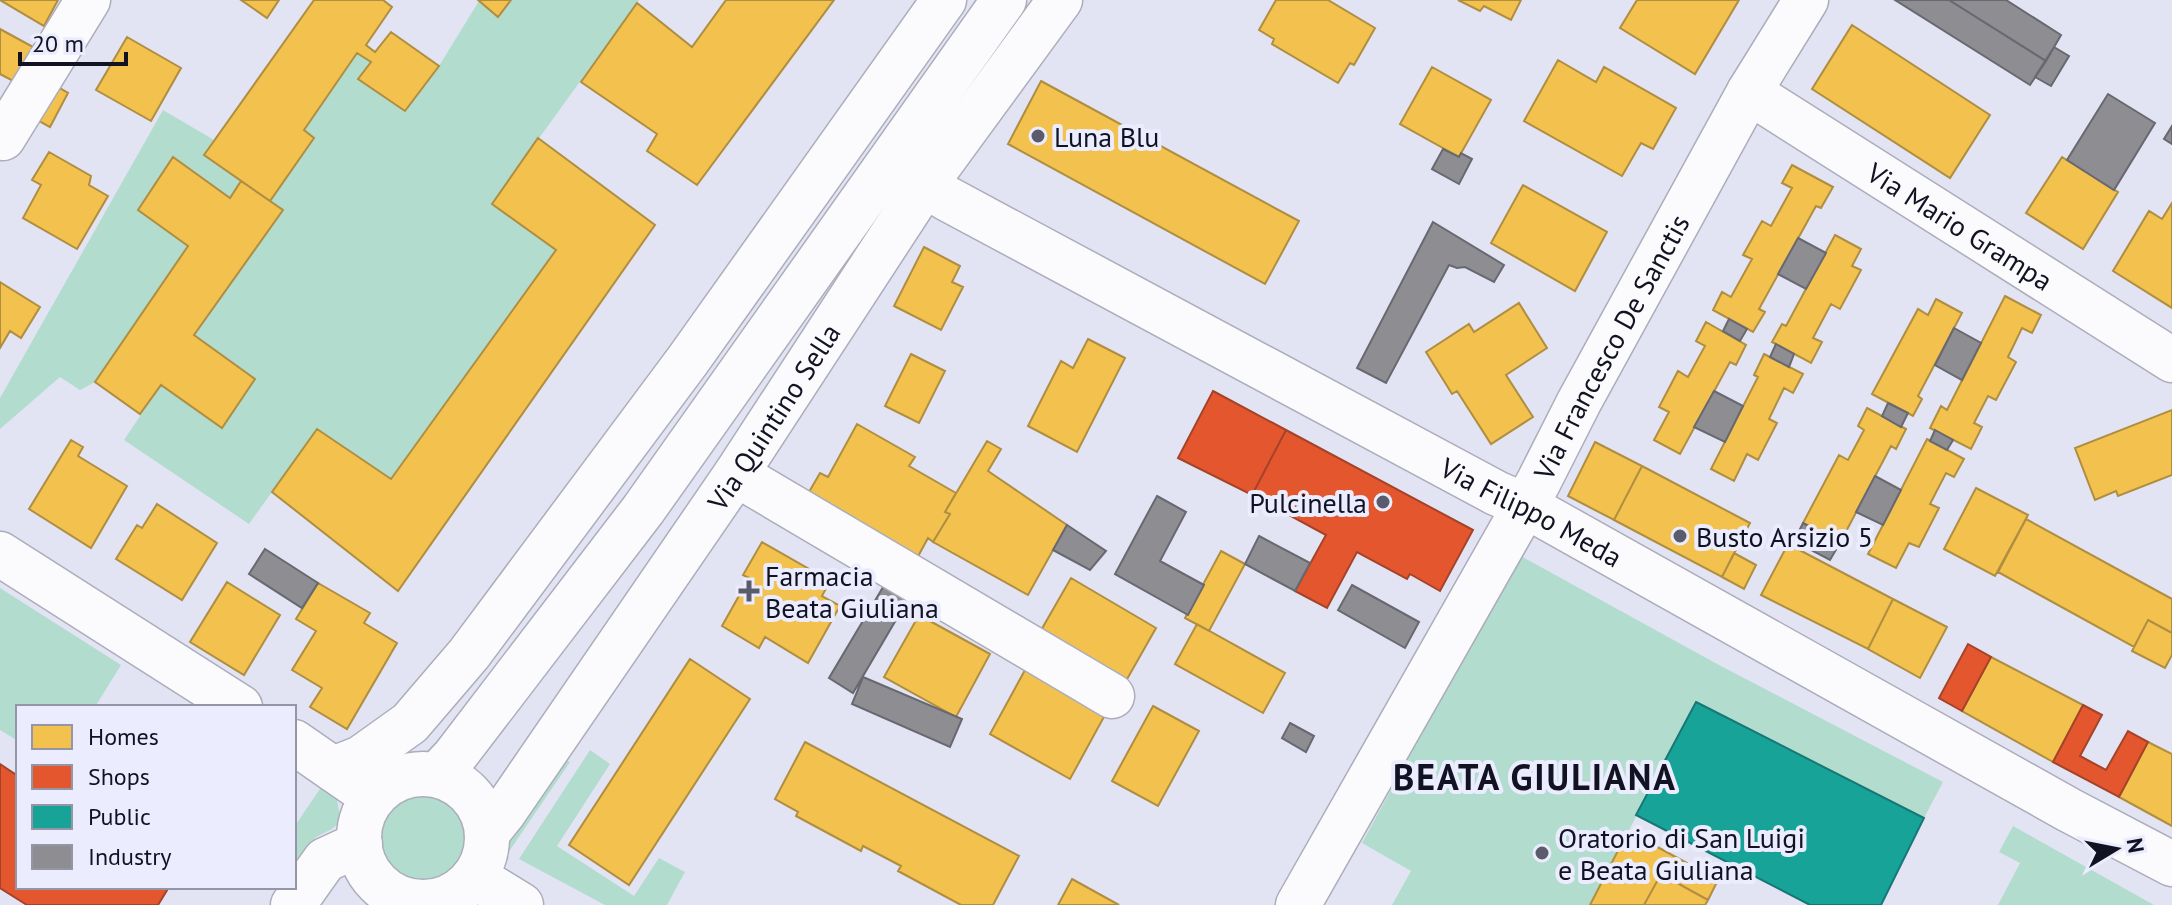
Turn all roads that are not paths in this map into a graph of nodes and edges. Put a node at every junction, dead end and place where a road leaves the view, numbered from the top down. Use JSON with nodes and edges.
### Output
{"nodes":[{"id":1,"x":88,"y":0,"type":"edge"},
{"id":2,"x":944,"y":0,"type":"edge"},
{"id":3,"x":1004,"y":0,"type":"edge"},
{"id":4,"x":1060,"y":0,"type":"edge"},
{"id":5,"x":1806,"y":0,"type":"edge"},
{"id":6,"x":1749,"y":92,"type":"junction"},
{"id":7,"x":3,"y":138,"type":"dead end"},
{"id":8,"x":906,"y":176,"type":"junction"},
{"id":9,"x":2172,"y":360,"type":"edge"},
{"id":10,"x":736,"y":474,"type":"junction"},
{"id":11,"x":1526,"y":506,"type":"junction"},
{"id":12,"x":0,"y":554,"type":"edge"},
{"id":13,"x":1112,"y":696,"type":"dead end"},
{"id":14,"x":237,"y":705,"type":"edge"},
{"id":15,"x":296,"y":743,"type":"edge"},
{"id":16,"x":333,"y":769,"type":"junction"},
{"id":17,"x":437,"y":775,"type":"junction"},
{"id":18,"x":371,"y":797,"type":"junction"},
{"id":19,"x":488,"y":832,"type":"junction"},
{"id":20,"x":2172,"y":864,"type":"edge"},
{"id":21,"x":365,"y":877,"type":"edge"},
{"id":22,"x":475,"y":877,"type":"junction"},
{"id":23,"x":419,"y":904,"type":"edge"},
{"id":24,"x":293,"y":905,"type":"edge"},
{"id":25,"x":521,"y":905,"type":"edge"},
{"id":26,"x":1298,"y":905,"type":"edge"}],
"edges":[{"from":1,"to":7,"type":"street"},
{"from":2,"to":16,"type":"street"},
{"from":3,"to":8,"type":"street","name":"Via Quintino Sella"},
{"from":4,"to":8,"type":"street","name":"Via Quintino Sella"},
{"from":5,"to":6,"type":"street","name":"Via Francesco De Sanctis"},
{"from":6,"to":9,"type":"street","name":"Via Mario Grampa"},
{"from":6,"to":11,"type":"street","name":"Via Francesco De Sanctis"},
{"from":8,"to":10,"type":"street","name":"Via Quintino Sella"},
{"from":8,"to":11,"type":"street","name":"Via Filippo Meda"},
{"from":8,"to":17,"type":"street","name":"Via Quintino Sella"},
{"from":10,"to":13,"type":"street"},
{"from":10,"to":19,"type":"street","name":"Via Quintino Sella"},
{"from":11,"to":20,"type":"street","name":"Via Filippo Meda"},
{"from":11,"to":26,"type":"street","name":"Via Francesco De Sanctis"},
{"from":12,"to":14,"type":"street"},
{"from":15,"to":16,"type":"street"},
{"from":16,"to":18,"type":"street"},
{"from":17,"to":18,"type":"street"},
{"from":17,"to":19,"type":"street"},
{"from":18,"to":21,"type":"street"},
{"from":19,"to":22,"type":"street","name":"Via Quintino Sella"},
{"from":21,"to":23,"type":"street"},
{"from":21,"to":24,"type":"street"},
{"from":22,"to":23,"type":"street"},
{"from":22,"to":25,"type":"street"}]}
